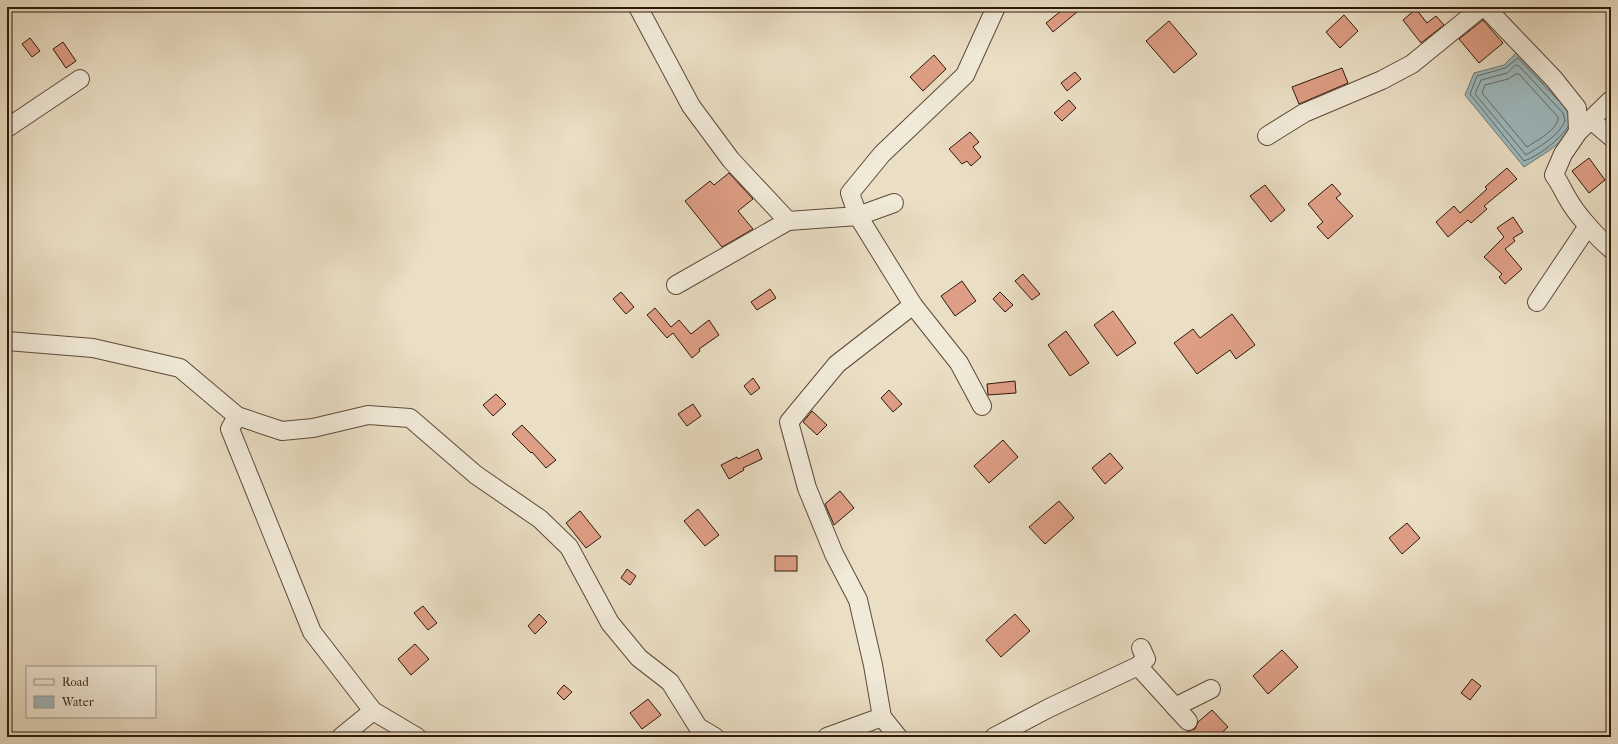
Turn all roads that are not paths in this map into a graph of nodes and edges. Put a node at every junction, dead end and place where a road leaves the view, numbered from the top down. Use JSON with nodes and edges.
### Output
{"nodes":[{"id":1,"x":638,"y":7,"type":"edge"},
{"id":2,"x":996,"y":7,"type":"edge"},
{"id":3,"x":1484,"y":7,"type":"edge"},
{"id":4,"x":80,"y":79,"type":"dead end"},
{"id":5,"x":1611,"y":100,"type":"edge"},
{"id":6,"x":1584,"y":126,"type":"junction"},
{"id":7,"x":7,"y":128,"type":"edge"},
{"id":8,"x":1267,"y":136,"type":"dead end"},
{"id":9,"x":1611,"y":137,"type":"edge"},
{"id":10,"x":894,"y":203,"type":"dead end"},
{"id":11,"x":858,"y":216,"type":"junction"},
{"id":12,"x":788,"y":221,"type":"junction"},
{"id":13,"x":1588,"y":226,"type":"junction"},
{"id":14,"x":1611,"y":249,"type":"edge"},
{"id":15,"x":676,"y":285,"type":"dead end"},
{"id":16,"x":1537,"y":302,"type":"dead end"},
{"id":17,"x":913,"y":305,"type":"junction"},
{"id":18,"x":7,"y":341,"type":"edge"},
{"id":19,"x":982,"y":406,"type":"dead end"},
{"id":20,"x":238,"y":416,"type":"junction"},
{"id":21,"x":1141,"y":648,"type":"dead end"},
{"id":22,"x":1138,"y":666,"type":"junction"},
{"id":23,"x":1211,"y":689,"type":"dead end"},
{"id":24,"x":1175,"y":707,"type":"junction"},
{"id":25,"x":373,"y":711,"type":"junction"},
{"id":26,"x":882,"y":717,"type":"junction"},
{"id":27,"x":1188,"y":721,"type":"dead end"},
{"id":28,"x":341,"y":737,"type":"edge"},
{"id":29,"x":418,"y":737,"type":"edge"},
{"id":30,"x":715,"y":737,"type":"edge"},
{"id":31,"x":827,"y":737,"type":"edge"},
{"id":32,"x":898,"y":737,"type":"edge"},
{"id":33,"x":994,"y":737,"type":"edge"}],
"edges":[{"from":1,"to":12,"type":"street"},
{"from":2,"to":11,"type":"street"},
{"from":3,"to":6,"type":"street"},
{"from":3,"to":8,"type":"street"},
{"from":4,"to":7,"type":"street"},
{"from":5,"to":6,"type":"street"},
{"from":6,"to":9,"type":"street"},
{"from":6,"to":13,"type":"street"},
{"from":10,"to":11,"type":"street"},
{"from":11,"to":12,"type":"street"},
{"from":11,"to":17,"type":"street"},
{"from":12,"to":15,"type":"street"},
{"from":13,"to":14,"type":"street"},
{"from":13,"to":16,"type":"street"},
{"from":17,"to":19,"type":"street"},
{"from":17,"to":26,"type":"street"},
{"from":18,"to":20,"type":"street"},
{"from":20,"to":25,"type":"street"},
{"from":20,"to":30,"type":"street"},
{"from":21,"to":22,"type":"street"},
{"from":22,"to":24,"type":"street"},
{"from":22,"to":33,"type":"street"},
{"from":23,"to":24,"type":"street"},
{"from":24,"to":27,"type":"street"},
{"from":25,"to":28,"type":"street"},
{"from":25,"to":29,"type":"street"},
{"from":26,"to":31,"type":"street"},
{"from":26,"to":32,"type":"street"}]}
